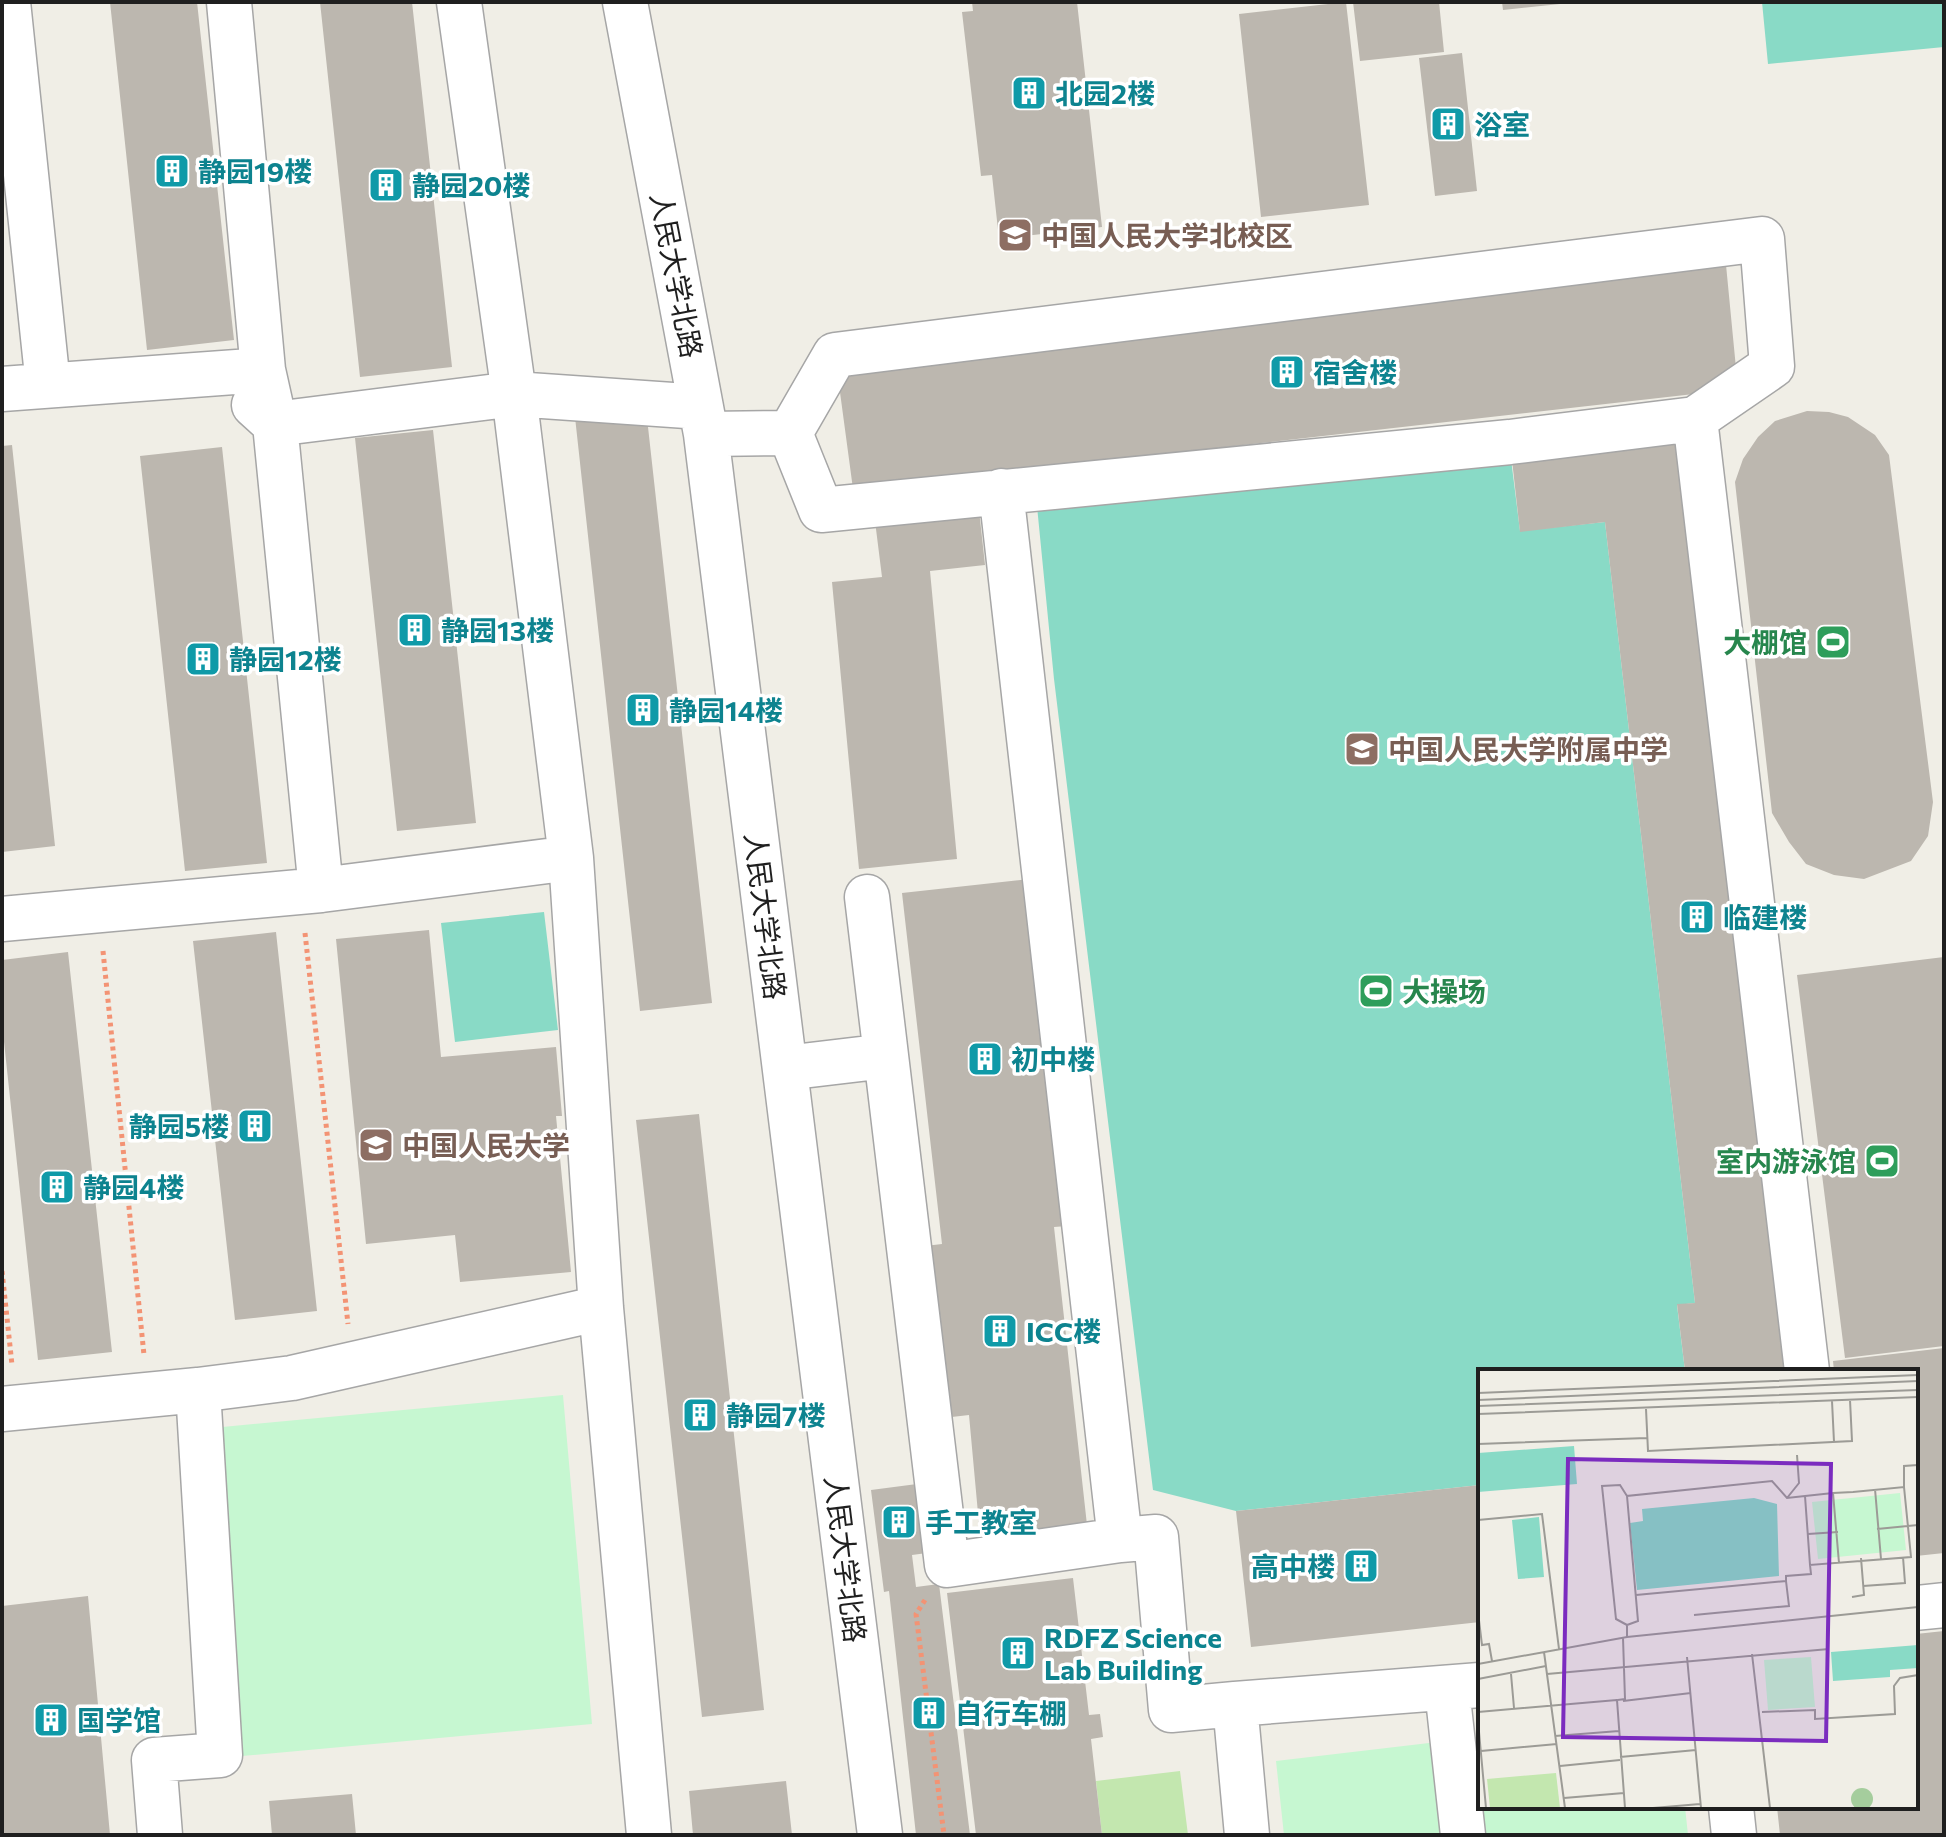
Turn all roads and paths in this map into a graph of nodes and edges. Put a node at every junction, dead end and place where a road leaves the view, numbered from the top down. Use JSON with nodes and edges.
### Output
{"nodes":[{"id":1,"x":8,"y":2,"type":"edge"},
{"id":2,"x":229,"y":2,"type":"edge"},
{"id":3,"x":459,"y":2,"type":"edge"},
{"id":4,"x":625,"y":2,"type":"edge"},
{"id":5,"x":263,"y":370,"type":"junction"},
{"id":6,"x":218,"y":373,"type":"junction"},
{"id":7,"x":48,"y":385,"type":"junction"},
{"id":8,"x":2,"y":389,"type":"edge"},
{"id":9,"x":514,"y":394,"type":"junction"},
{"id":10,"x":1695,"y":419,"type":"junction"},
{"id":11,"x":704,"y":421,"type":"junction"},
{"id":12,"x":275,"y":424,"type":"junction"},
{"id":13,"x":790,"y":433,"type":"junction"},
{"id":14,"x":1001,"y":491,"type":"junction"},
{"id":15,"x":571,"y":858,"type":"junction"},
{"id":16,"x":311,"y":891,"type":"junction"},
{"id":17,"x":867,"y":897,"type":"dead end"},
{"id":18,"x":98,"y":910,"type":"junction"},
{"id":19,"x":2,"y":919,"type":"edge"},
{"id":20,"x":886,"y":1056,"type":"junction"},
{"id":21,"x":785,"y":1068,"type":"junction"},
{"id":22,"x":2,"y":1271,"type":"edge"},
{"id":23,"x":601,"y":1308,"type":"junction"},
{"id":24,"x":353,"y":1365,"type":"junction"},
{"id":25,"x":1807,"y":1369,"type":"edge"},
{"id":26,"x":198,"y":1390,"type":"junction"},
{"id":27,"x":148,"y":1395,"type":"junction"},
{"id":28,"x":9,"y":1408,"type":"edge"},
{"id":29,"x":1120,"y":1540,"type":"junction"},
{"id":30,"x":947,"y":1565,"type":"junction"},
{"id":31,"x":1944,"y":1605,"type":"edge"},
{"id":32,"x":1918,"y":1608,"type":"edge"},
{"id":33,"x":1464,"y":1687,"type":"edge"},
{"id":34,"x":1235,"y":1704,"type":"junction"},
{"id":35,"x":1731,"y":1809,"type":"edge"},
{"id":36,"x":160,"y":1835,"type":"edge"},
{"id":37,"x":649,"y":1835,"type":"edge"},
{"id":38,"x":880,"y":1835,"type":"edge"},
{"id":39,"x":944,"y":1835,"type":"edge"},
{"id":40,"x":1247,"y":1835,"type":"edge"},
{"id":41,"x":1463,"y":1835,"type":"edge"},
{"id":42,"x":1734,"y":1835,"type":"edge"}],
"edges":[{"from":1,"to":7,"type":"street"},
{"from":2,"to":5,"type":"street"},
{"from":3,"to":9,"type":"street"},
{"from":4,"to":11,"type":"street","name":"人民大学北路"},
{"from":5,"to":6,"type":"street"},
{"from":5,"to":12,"type":"street"},
{"from":6,"to":7,"type":"street"},
{"from":6,"to":12,"type":"street"},
{"from":7,"to":8,"type":"street"},
{"from":9,"to":11,"type":"street"},
{"from":9,"to":12,"type":"street"},
{"from":9,"to":15,"type":"street"},
{"from":10,"to":13,"type":"street"},
{"from":10,"to":14,"type":"street"},
{"from":10,"to":25,"type":"street"},
{"from":11,"to":13,"type":"street"},
{"from":11,"to":21,"type":"street","name":"人民大学北路"},
{"from":12,"to":16,"type":"street"},
{"from":13,"to":14,"type":"street"},
{"from":14,"to":29,"type":"street"},
{"from":15,"to":16,"type":"street"},
{"from":15,"to":23,"type":"street"},
{"from":16,"to":18,"type":"street"},
{"from":16,"to":24,"type":"path"},
{"from":17,"to":20,"type":"street"},
{"from":18,"to":19,"type":"street"},
{"from":18,"to":27,"type":"path"},
{"from":20,"to":21,"type":"street"},
{"from":20,"to":30,"type":"street"},
{"from":21,"to":38,"type":"street","name":"人民大学北路"},
{"from":22,"to":28,"type":"path"},
{"from":23,"to":24,"type":"street"},
{"from":23,"to":37,"type":"street"},
{"from":24,"to":26,"type":"street"},
{"from":26,"to":27,"type":"street"},
{"from":26,"to":36,"type":"street"},
{"from":27,"to":28,"type":"street"},
{"from":29,"to":30,"type":"street"},
{"from":29,"to":34,"type":"street"},
{"from":30,"to":39,"type":"path"},
{"from":31,"to":32,"type":"street"},
{"from":33,"to":34,"type":"street"},
{"from":33,"to":41,"type":"street"},
{"from":34,"to":40,"type":"street"},
{"from":35,"to":42,"type":"street"}]}
